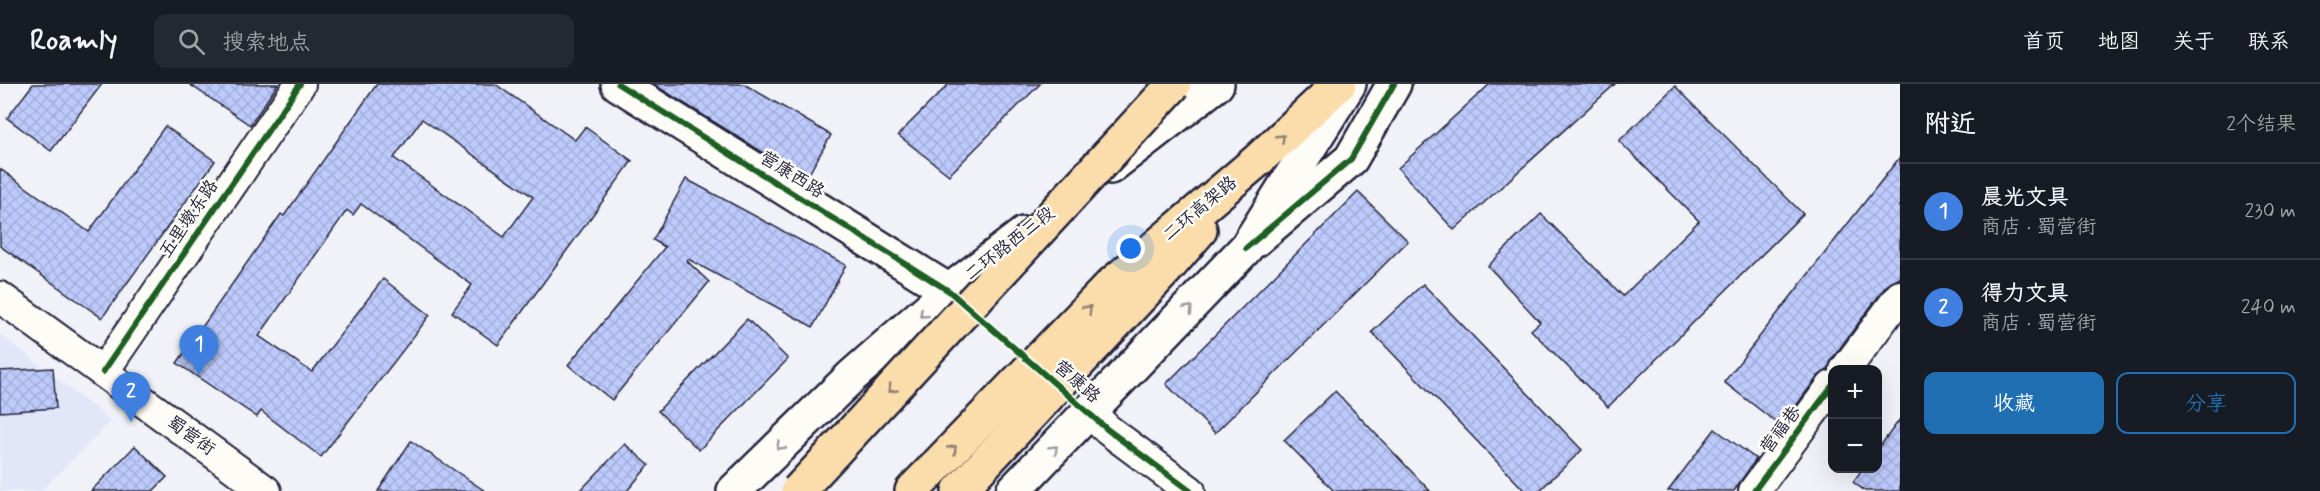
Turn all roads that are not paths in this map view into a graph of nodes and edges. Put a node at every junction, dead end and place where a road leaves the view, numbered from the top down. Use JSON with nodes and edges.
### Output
{"nodes":[{"id":1,"x":300,"y":84,"type":"edge"},
{"id":2,"x":618,"y":84,"type":"edge"},
{"id":3,"x":1174,"y":84,"type":"edge"},
{"id":4,"x":1217,"y":84,"type":"edge"},
{"id":5,"x":1339,"y":84,"type":"edge"},
{"id":6,"x":1349,"y":84,"type":"edge"},
{"id":7,"x":1394,"y":84,"type":"edge"},
{"id":8,"x":1258,"y":160,"type":"junction"},
{"id":9,"x":1246,"y":248,"type":"junction"},
{"id":10,"x":949,"y":291,"type":"junction"},
{"id":11,"x":1900,"y":296,"type":"edge"},
{"id":12,"x":0,"y":297,"type":"edge"},
{"id":13,"x":1848,"y":365,"type":"edge"},
{"id":14,"x":103,"y":372,"type":"junction"},
{"id":15,"x":1828,"y":393,"type":"edge"},
{"id":16,"x":1090,"y":413,"type":"junction"},
{"id":17,"x":266,"y":491,"type":"edge"},
{"id":18,"x":734,"y":491,"type":"edge"},
{"id":19,"x":798,"y":491,"type":"edge"},
{"id":20,"x":912,"y":491,"type":"edge"},
{"id":21,"x":960,"y":491,"type":"edge"},
{"id":22,"x":1013,"y":491,"type":"edge"},
{"id":23,"x":1190,"y":491,"type":"edge"},
{"id":24,"x":1754,"y":491,"type":"edge"}],
"edges":[{"from":1,"to":14,"type":"street","name":"五里墩东路"},
{"from":2,"to":10,"type":"main road","name":"营康西路"},
{"from":3,"to":19,"type":"highway","one_way":true,"bridge":true},
{"from":4,"to":10,"type":"main road","name":"二环路西三段"},
{"from":8,"to":5,"type":"highway","name":"二环高架路","one_way":true},
{"from":6,"to":9,"type":"main road"},
{"from":7,"to":9,"type":"main road"},
{"from":20,"to":8,"type":"highway","name":"二环高架路","one_way":true},
{"from":8,"to":21,"type":"highway"},
{"from":16,"to":9,"type":"main road","one_way":true},
{"from":10,"to":18,"type":"main road","name":"二环路西三段","one_way":true},
{"from":11,"to":13,"type":"street"},
{"from":12,"to":14,"type":"street","name":"蜀营街"},
{"from":14,"to":17,"type":"street","name":"蜀营街"},
{"from":15,"to":24,"type":"street","name":"营福巷"},
{"from":22,"to":16,"type":"main road","one_way":true},
{"from":16,"to":23,"type":"street","name":"营康路"}]}
